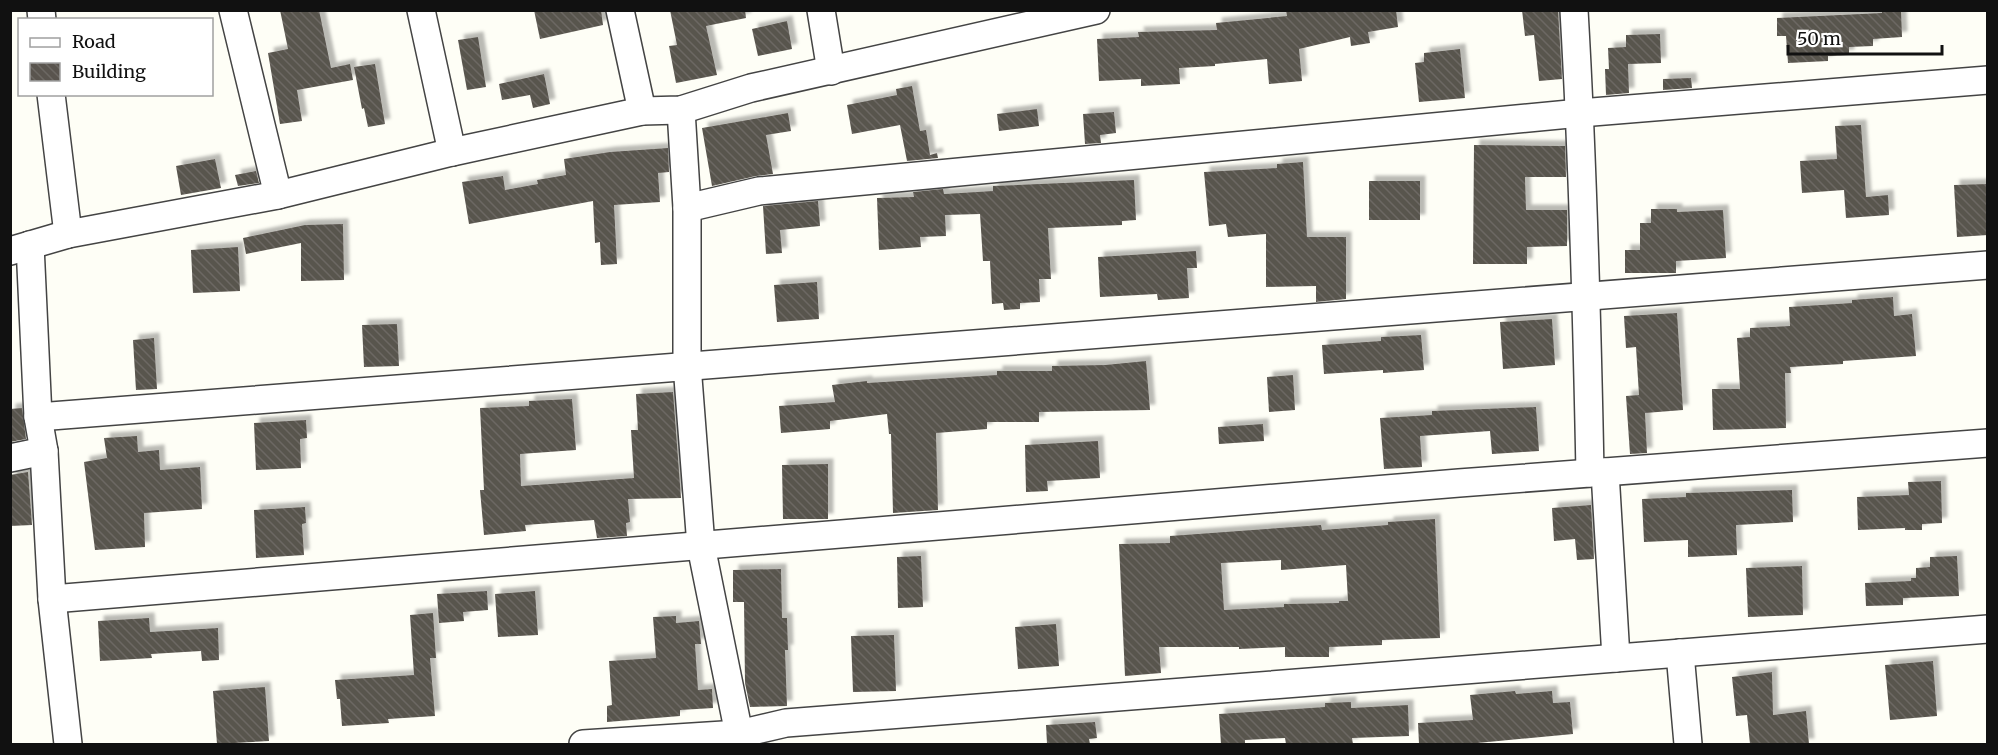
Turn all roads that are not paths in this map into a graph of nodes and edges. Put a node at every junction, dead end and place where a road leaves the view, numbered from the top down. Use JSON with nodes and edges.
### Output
{"nodes":[{"id":1,"x":233,"y":10,"type":"edge"},
{"id":2,"x":421,"y":10,"type":"edge"},
{"id":3,"x":620,"y":10,"type":"edge"},
{"id":4,"x":821,"y":10,"type":"edge"},
{"id":5,"x":1096,"y":10,"type":"edge"},
{"id":6,"x":1574,"y":10,"type":"edge"},
{"id":7,"x":1010,"y":20,"type":"edge"},
{"id":8,"x":831,"y":71,"type":"junction"},
{"id":9,"x":1988,"y":80,"type":"edge"},
{"id":10,"x":51,"y":96,"type":"edge"},
{"id":11,"x":681,"y":110,"type":"junction"},
{"id":12,"x":642,"y":111,"type":"junction"},
{"id":13,"x":1580,"y":113,"type":"junction"},
{"id":14,"x":452,"y":152,"type":"junction"},
{"id":15,"x":278,"y":195,"type":"junction"},
{"id":16,"x":687,"y":208,"type":"junction"},
{"id":17,"x":68,"y":234,"type":"junction"},
{"id":18,"x":20,"y":248,"type":"edge"},
{"id":19,"x":1988,"y":265,"type":"edge"},
{"id":20,"x":1587,"y":296,"type":"junction"},
{"id":21,"x":687,"y":365,"type":"junction"},
{"id":22,"x":38,"y":417,"type":"junction"},
{"id":23,"x":1988,"y":443,"type":"edge"},
{"id":24,"x":44,"y":451,"type":"junction"},
{"id":25,"x":10,"y":458,"type":"edge"},
{"id":26,"x":1598,"y":473,"type":"junction"},
{"id":27,"x":701,"y":546,"type":"junction"},
{"id":28,"x":52,"y":599,"type":"junction"},
{"id":29,"x":1988,"y":629,"type":"edge"},
{"id":30,"x":1680,"y":653,"type":"junction"},
{"id":31,"x":1616,"y":658,"type":"junction"},
{"id":32,"x":739,"y":734,"type":"junction"},
{"id":33,"x":787,"y":734,"type":"edge"},
{"id":34,"x":68,"y":744,"type":"edge"},
{"id":35,"x":583,"y":744,"type":"edge"},
{"id":36,"x":1688,"y":744,"type":"edge"}],
"edges":[{"from":1,"to":15,"type":"street"},
{"from":2,"to":14,"type":"street"},
{"from":3,"to":12,"type":"street"},
{"from":4,"to":8,"type":"street"},
{"from":5,"to":7,"type":"street"},
{"from":6,"to":13,"type":"street"},
{"from":7,"to":8,"type":"street"},
{"from":8,"to":11,"type":"street"},
{"from":9,"to":13,"type":"street"},
{"from":10,"to":17,"type":"street"},
{"from":11,"to":12,"type":"street"},
{"from":11,"to":16,"type":"street"},
{"from":12,"to":14,"type":"street"},
{"from":13,"to":16,"type":"street"},
{"from":13,"to":20,"type":"street"},
{"from":14,"to":15,"type":"street"},
{"from":15,"to":17,"type":"street"},
{"from":16,"to":21,"type":"street"},
{"from":17,"to":18,"type":"street"},
{"from":18,"to":22,"type":"street"},
{"from":19,"to":20,"type":"street"},
{"from":20,"to":21,"type":"street"},
{"from":20,"to":26,"type":"street"},
{"from":21,"to":22,"type":"street"},
{"from":21,"to":27,"type":"street"},
{"from":22,"to":24,"type":"street"},
{"from":23,"to":26,"type":"street"},
{"from":24,"to":25,"type":"street"},
{"from":24,"to":28,"type":"street"},
{"from":26,"to":27,"type":"street"},
{"from":26,"to":31,"type":"street"},
{"from":27,"to":28,"type":"street"},
{"from":27,"to":32,"type":"street"},
{"from":28,"to":34,"type":"street"},
{"from":29,"to":30,"type":"street"},
{"from":30,"to":31,"type":"street"},
{"from":30,"to":36,"type":"street"},
{"from":31,"to":33,"type":"street"},
{"from":32,"to":33,"type":"street"},
{"from":32,"to":35,"type":"street"}]}
